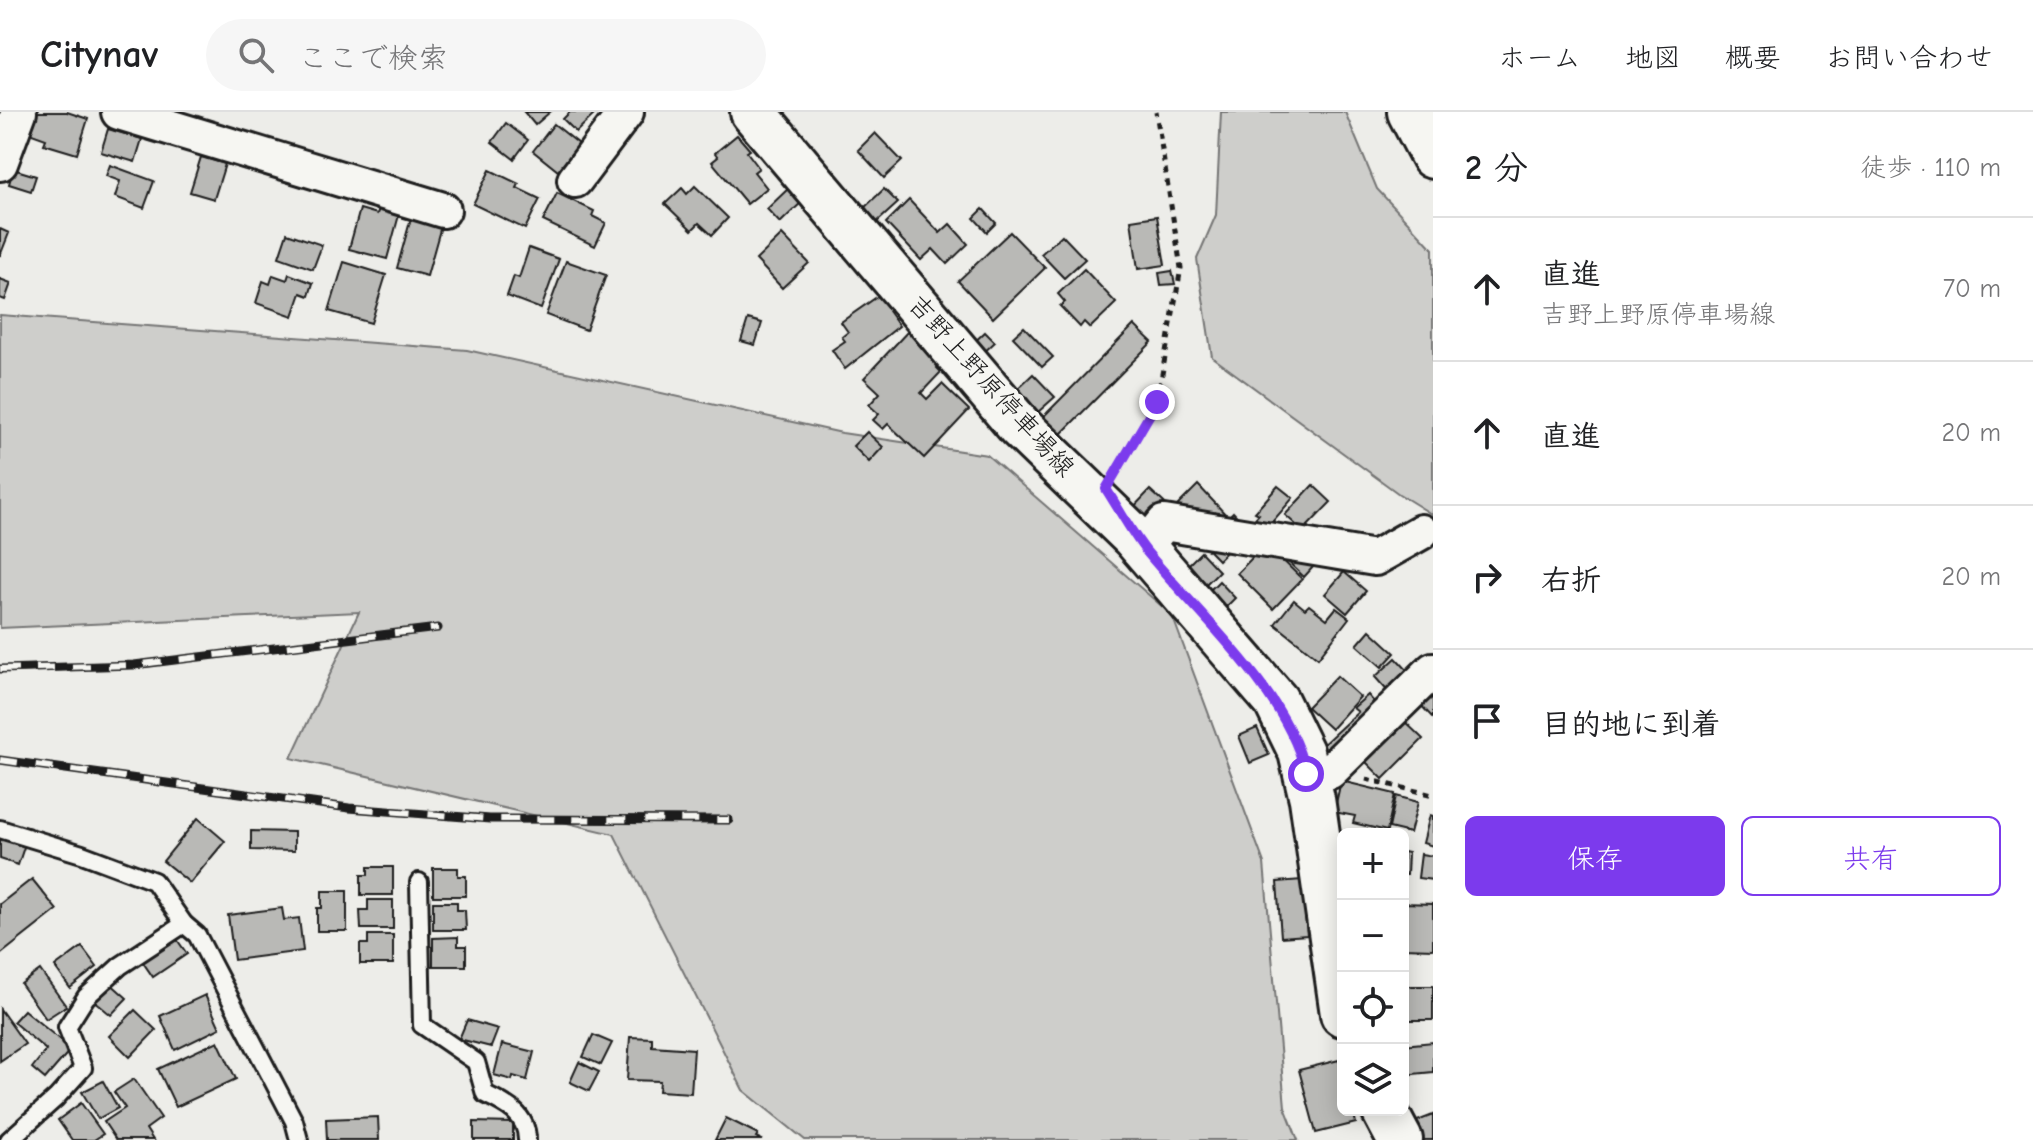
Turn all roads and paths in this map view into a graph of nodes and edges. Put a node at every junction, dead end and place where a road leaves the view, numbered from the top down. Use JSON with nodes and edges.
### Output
{"nodes":[{"id":1,"x":19,"y":112,"type":"edge"},
{"id":2,"x":119,"y":112,"type":"edge"},
{"id":3,"x":626,"y":112,"type":"edge"},
{"id":4,"x":753,"y":112,"type":"edge"},
{"id":5,"x":1156,"y":112,"type":"edge"},
{"id":6,"x":1410,"y":112,"type":"edge"},
{"id":7,"x":1433,"y":156,"type":"edge"},
{"id":8,"x":0,"y":163,"type":"edge"},
{"id":9,"x":575,"y":180,"type":"dead end"},
{"id":10,"x":443,"y":210,"type":"dead end"},
{"id":11,"x":1113,"y":476,"type":"dead end"},
{"id":12,"x":1421,"y":532,"type":"dead end"},
{"id":13,"x":1144,"y":548,"type":"junction"},
{"id":14,"x":1433,"y":670,"type":"edge"},
{"id":15,"x":1318,"y":772,"type":"junction"},
{"id":16,"x":1433,"y":795,"type":"edge"},
{"id":17,"x":0,"y":829,"type":"edge"},
{"id":18,"x":419,"y":882,"type":"dead end"},
{"id":19,"x":184,"y":924,"type":"junction"},
{"id":20,"x":1337,"y":972,"type":"edge"},
{"id":21,"x":1387,"y":1116,"type":"edge"},
{"id":22,"x":9,"y":1140,"type":"edge"},
{"id":23,"x":299,"y":1140,"type":"edge"},
{"id":24,"x":527,"y":1140,"type":"edge"},
{"id":25,"x":1400,"y":1140,"type":"edge"}],
"edges":[{"from":1,"to":8,"type":"street"},
{"from":2,"to":10,"type":"street"},
{"from":3,"to":9,"type":"street"},
{"from":4,"to":13,"type":"main road","name":"吉野上野原停車場線"},
{"from":5,"to":11,"type":"path"},
{"from":6,"to":7,"type":"main road"},
{"from":12,"to":13,"type":"street"},
{"from":13,"to":15,"type":"main road","name":"吉野上野原停車場線"},
{"from":14,"to":15,"type":"street"},
{"from":15,"to":16,"type":"path"},
{"from":15,"to":20,"type":"main road","name":"吉野上野原停車場線"},
{"from":17,"to":19,"type":"lane"},
{"from":18,"to":24,"type":"lane"},
{"from":19,"to":22,"type":"lane"},
{"from":19,"to":23,"type":"lane"},
{"from":21,"to":25,"type":"main road"}]}
